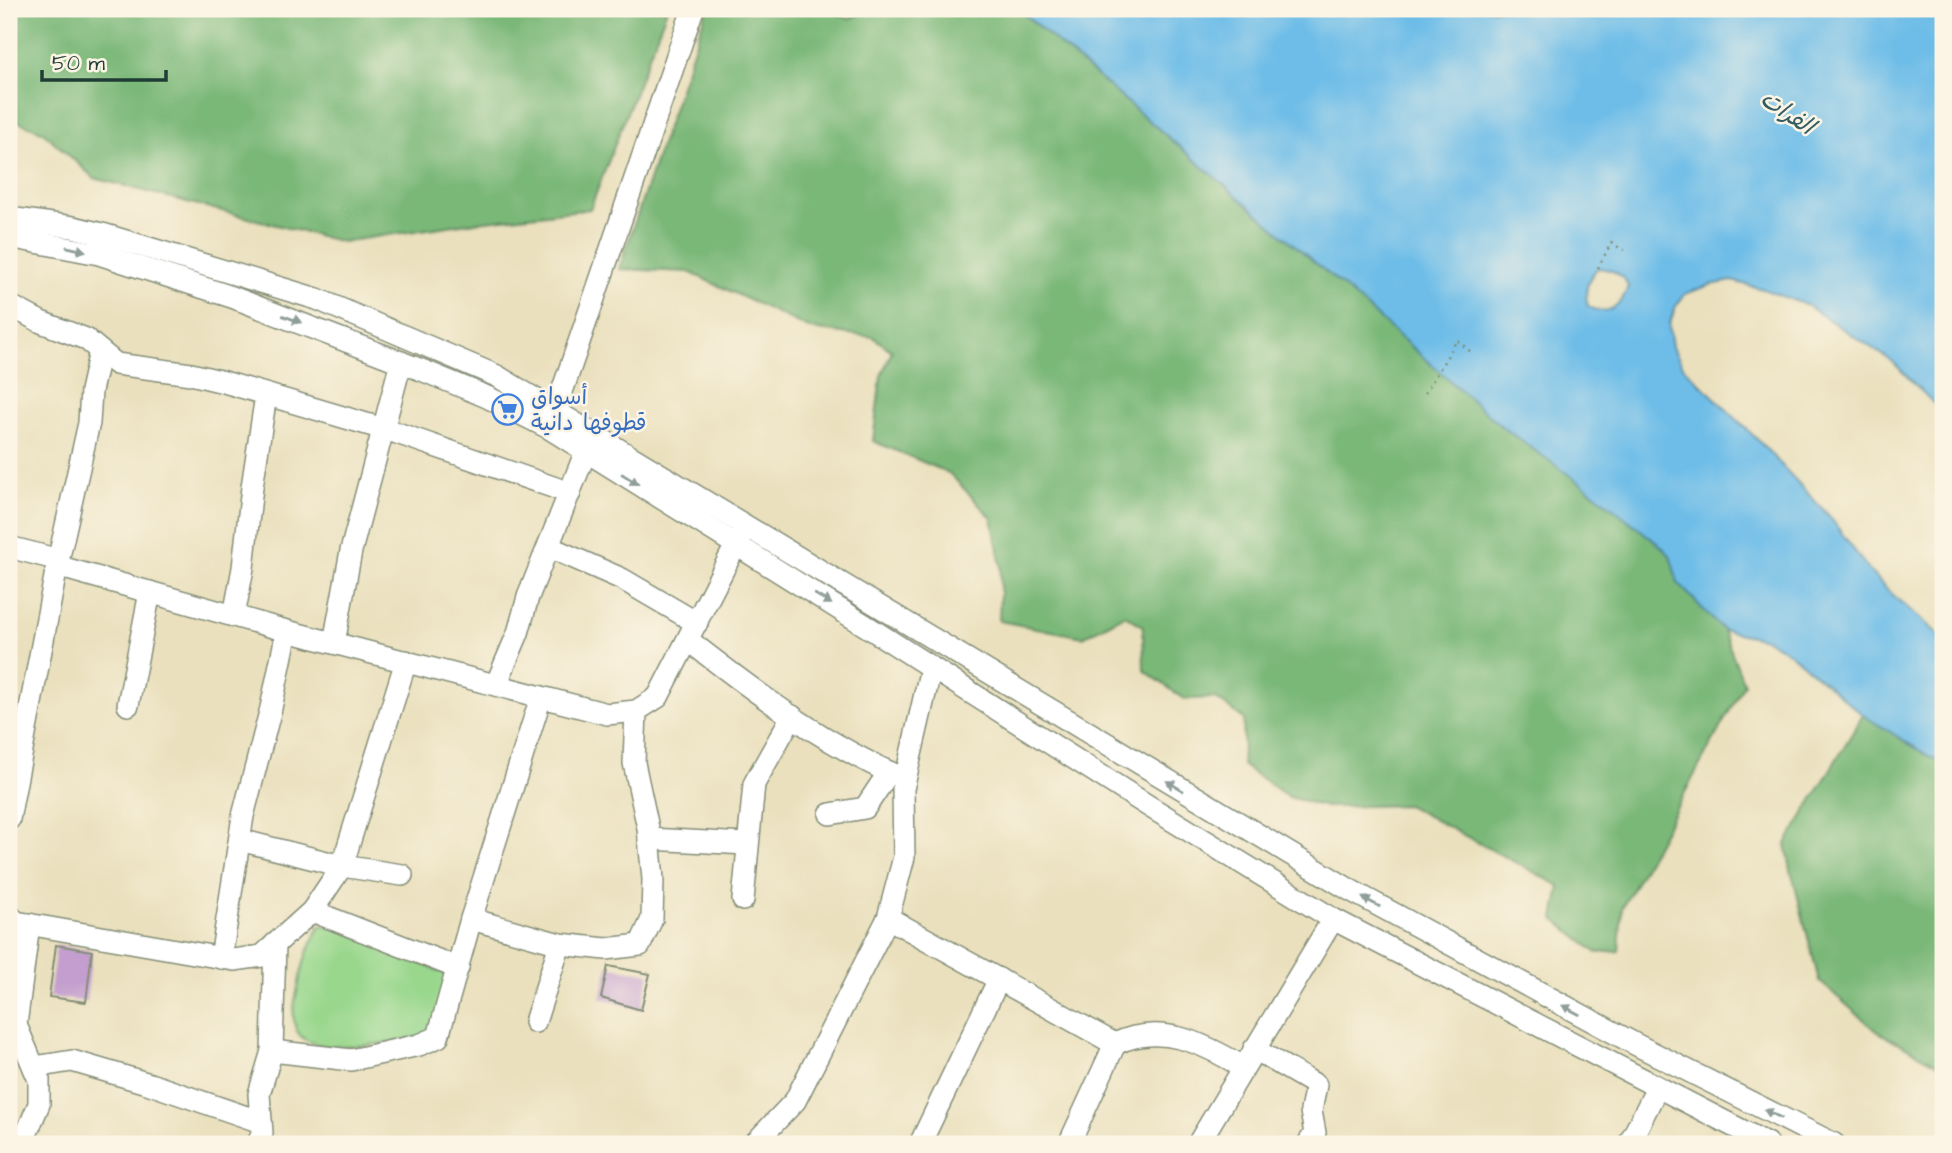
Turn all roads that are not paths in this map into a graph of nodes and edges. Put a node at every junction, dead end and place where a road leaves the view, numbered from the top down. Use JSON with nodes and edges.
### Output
{"nodes":[{"id":1,"x":692,"y":9,"type":"edge"},
{"id":2,"x":9,"y":218,"type":"edge"},
{"id":3,"x":9,"y":237,"type":"edge"},
{"id":4,"x":9,"y":305,"type":"edge"},
{"id":5,"x":100,"y":351,"type":"junction"},
{"id":6,"x":401,"y":362,"type":"junction"},
{"id":7,"x":266,"y":394,"type":"junction"},
{"id":8,"x":552,"y":419,"type":"junction"},
{"id":9,"x":383,"y":429,"type":"junction"},
{"id":10,"x":586,"y":451,"type":"junction"},
{"id":11,"x":570,"y":493,"type":"junction"},
{"id":12,"x":745,"y":527,"type":"junction"},
{"id":13,"x":735,"y":546,"type":"junction"},
{"id":14,"x":9,"y":547,"type":"edge"},
{"id":15,"x":549,"y":547,"type":"junction"},
{"id":16,"x":58,"y":563,"type":"junction"},
{"id":17,"x":150,"y":592,"type":"junction"},
{"id":18,"x":234,"y":616,"type":"junction"},
{"id":19,"x":287,"y":631,"type":"junction"},
{"id":20,"x":692,"y":632,"type":"junction"},
{"id":21,"x":334,"y":643,"type":"junction"},
{"id":22,"x":406,"y":661,"type":"junction"},
{"id":23,"x":931,"y":667,"type":"junction"},
{"id":24,"x":496,"y":685,"type":"junction"},
{"id":25,"x":541,"y":697,"type":"junction"},
{"id":26,"x":128,"y":705,"type":"dead end"},
{"id":27,"x":636,"y":711,"type":"junction"},
{"id":28,"x":792,"y":716,"type":"junction"},
{"id":29,"x":897,"y":776,"type":"junction"},
{"id":30,"x":830,"y":814,"type":"dead end"},
{"id":31,"x":9,"y":820,"type":"edge"},
{"id":32,"x":240,"y":839,"type":"junction"},
{"id":33,"x":649,"y":839,"type":"junction"},
{"id":34,"x":747,"y":845,"type":"junction"},
{"id":35,"x":342,"y":866,"type":"junction"},
{"id":36,"x":402,"y":875,"type":"dead end"},
{"id":37,"x":743,"y":900,"type":"dead end"},
{"id":38,"x":312,"y":911,"type":"junction"},
{"id":39,"x":9,"y":915,"type":"edge"},
{"id":40,"x":888,"y":918,"type":"junction"},
{"id":41,"x":471,"y":919,"type":"junction"},
{"id":42,"x":1333,"y":919,"type":"junction"},
{"id":43,"x":29,"y":924,"type":"junction"},
{"id":44,"x":275,"y":944,"type":"junction"},
{"id":45,"x":560,"y":944,"type":"junction"},
{"id":46,"x":221,"y":958,"type":"junction"},
{"id":47,"x":458,"y":968,"type":"junction"},
{"id":48,"x":999,"y":979,"type":"junction"},
{"id":49,"x":535,"y":1022,"type":"dead end"},
{"id":50,"x":1115,"y":1044,"type":"junction"},
{"id":51,"x":1635,"y":1044,"type":"junction"},
{"id":52,"x":272,"y":1051,"type":"junction"},
{"id":53,"x":1249,"y":1058,"type":"junction"},
{"id":54,"x":34,"y":1067,"type":"junction"},
{"id":55,"x":1622,"y":1070,"type":"junction"},
{"id":56,"x":1684,"y":1070,"type":"junction"},
{"id":57,"x":1664,"y":1092,"type":"junction"},
{"id":58,"x":261,"y":1122,"type":"junction"},
{"id":59,"x":22,"y":1144,"type":"edge"},
{"id":60,"x":258,"y":1144,"type":"edge"},
{"id":61,"x":754,"y":1144,"type":"edge"},
{"id":62,"x":920,"y":1144,"type":"edge"},
{"id":63,"x":1069,"y":1144,"type":"edge"},
{"id":64,"x":1198,"y":1144,"type":"edge"},
{"id":65,"x":1308,"y":1144,"type":"edge"},
{"id":66,"x":1629,"y":1144,"type":"edge"},
{"id":67,"x":1768,"y":1144,"type":"edge"},
{"id":68,"x":1834,"y":1144,"type":"edge"}],
"edges":[{"from":1,"to":8,"type":"street"},
{"from":2,"to":8,"type":"street"},
{"from":3,"to":6,"type":"street","one_way":true},
{"from":4,"to":5,"type":"street"},
{"from":5,"to":7,"type":"street"},
{"from":5,"to":16,"type":"street"},
{"from":6,"to":8,"type":"street"},
{"from":6,"to":9,"type":"street"},
{"from":7,"to":9,"type":"street"},
{"from":7,"to":18,"type":"street"},
{"from":8,"to":10,"type":"street"},
{"from":8,"to":12,"type":"street"},
{"from":9,"to":11,"type":"street"},
{"from":9,"to":21,"type":"street"},
{"from":10,"to":11,"type":"street"},
{"from":10,"to":13,"type":"street","one_way":true},
{"from":11,"to":15,"type":"street"},
{"from":12,"to":13,"type":"street"},
{"from":51,"to":12,"type":"street","one_way":true},
{"from":13,"to":20,"type":"street"},
{"from":13,"to":23,"type":"street","one_way":true},
{"from":14,"to":16,"type":"street"},
{"from":15,"to":20,"type":"street"},
{"from":15,"to":24,"type":"street"},
{"from":16,"to":17,"type":"street"},
{"from":16,"to":31,"type":"street"},
{"from":17,"to":18,"type":"street"},
{"from":17,"to":26,"type":"street"},
{"from":18,"to":19,"type":"street"},
{"from":19,"to":21,"type":"street"},
{"from":19,"to":32,"type":"street"},
{"from":20,"to":27,"type":"street"},
{"from":20,"to":28,"type":"street"},
{"from":21,"to":22,"type":"street"},
{"from":22,"to":24,"type":"street"},
{"from":22,"to":35,"type":"street"},
{"from":23,"to":29,"type":"street"},
{"from":23,"to":42,"type":"street"},
{"from":24,"to":25,"type":"street"},
{"from":25,"to":27,"type":"street"},
{"from":25,"to":41,"type":"street"},
{"from":27,"to":33,"type":"street"},
{"from":28,"to":29,"type":"street"},
{"from":28,"to":34,"type":"street"},
{"from":29,"to":30,"type":"street"},
{"from":29,"to":40,"type":"street"},
{"from":32,"to":35,"type":"street"},
{"from":32,"to":46,"type":"street"},
{"from":33,"to":34,"type":"street"},
{"from":33,"to":45,"type":"street"},
{"from":34,"to":37,"type":"street"},
{"from":35,"to":36,"type":"street"},
{"from":35,"to":38,"type":"street"},
{"from":38,"to":44,"type":"street"},
{"from":38,"to":47,"type":"street"},
{"from":39,"to":43,"type":"street"},
{"from":40,"to":48,"type":"street"},
{"from":40,"to":61,"type":"street"},
{"from":41,"to":45,"type":"street"},
{"from":41,"to":47,"type":"street"},
{"from":42,"to":53,"type":"street"},
{"from":42,"to":55,"type":"street"},
{"from":43,"to":46,"type":"street"},
{"from":43,"to":54,"type":"street"},
{"from":44,"to":46,"type":"street"},
{"from":44,"to":52,"type":"street"},
{"from":45,"to":49,"type":"street"},
{"from":47,"to":52,"type":"street"},
{"from":48,"to":50,"type":"street"},
{"from":48,"to":62,"type":"street"},
{"from":50,"to":53,"type":"street"},
{"from":50,"to":63,"type":"street"},
{"from":51,"to":55,"type":"street"},
{"from":51,"to":56,"type":"street"},
{"from":52,"to":58,"type":"street"},
{"from":53,"to":64,"type":"street"},
{"from":53,"to":65,"type":"street"},
{"from":54,"to":58,"type":"street"},
{"from":54,"to":59,"type":"street"},
{"from":55,"to":57,"type":"street"},
{"from":56,"to":57,"type":"street"},
{"from":68,"to":56,"type":"street","one_way":true},
{"from":57,"to":66,"type":"street"},
{"from":57,"to":67,"type":"street"},
{"from":58,"to":60,"type":"street"}]}
